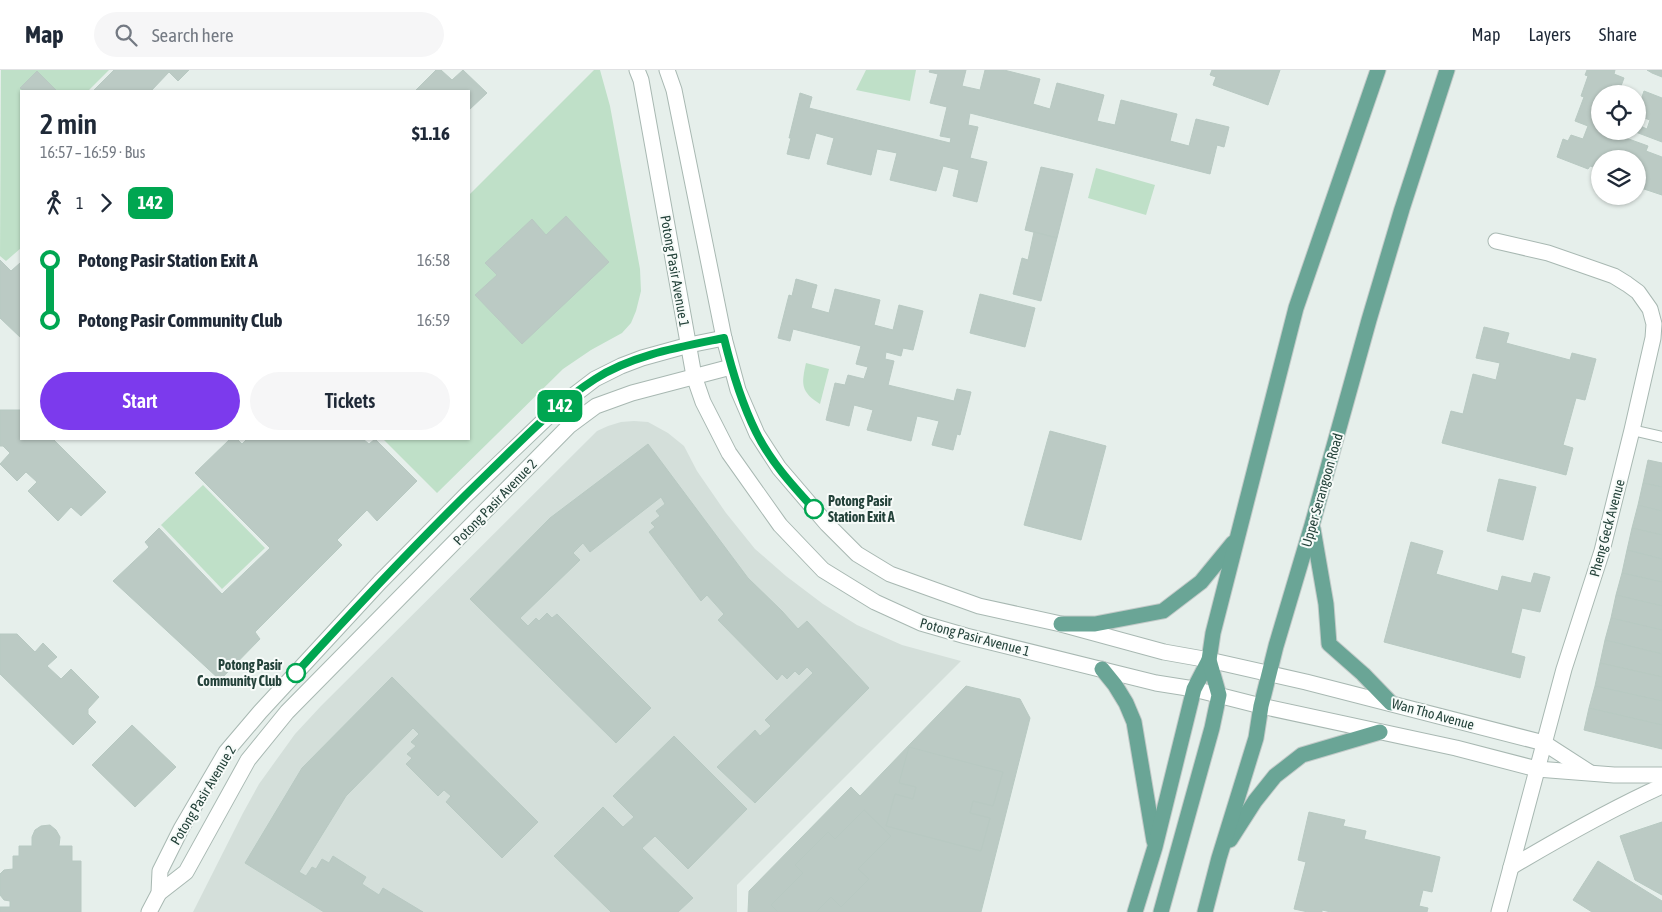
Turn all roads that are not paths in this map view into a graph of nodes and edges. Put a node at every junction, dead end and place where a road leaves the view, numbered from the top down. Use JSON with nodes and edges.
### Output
{"nodes":[{"id":1,"x":637,"y":70,"type":"edge"},
{"id":2,"x":667,"y":70,"type":"edge"},
{"id":3,"x":1378,"y":70,"type":"edge"},
{"id":4,"x":1447,"y":70,"type":"edge"},
{"id":5,"x":1496,"y":241,"type":"dead end"},
{"id":6,"x":724,"y":338,"type":"junction"},
{"id":7,"x":689,"y":345,"type":"junction"},
{"id":8,"x":731,"y":367,"type":"junction"},
{"id":9,"x":694,"y":376,"type":"junction"},
{"id":10,"x":1632,"y":430,"type":"junction"},
{"id":11,"x":1662,"y":437,"type":"edge"},
{"id":12,"x":1312,"y":525,"type":"junction"},
{"id":13,"x":1237,"y":538,"type":"junction"},
{"id":14,"x":1061,"y":624,"type":"junction"},
{"id":15,"x":1209,"y":660,"type":"junction"},
{"id":16,"x":1102,"y":669,"type":"junction"},
{"id":17,"x":1268,"y":674,"type":"junction"},
{"id":18,"x":1194,"y":689,"type":"junction"},
{"id":19,"x":1219,"y":695,"type":"junction"},
{"id":20,"x":1391,"y":703,"type":"junction"},
{"id":21,"x":1261,"y":706,"type":"junction"},
{"id":22,"x":1380,"y":732,"type":"junction"},
{"id":23,"x":1544,"y":743,"type":"junction"},
{"id":24,"x":1537,"y":769,"type":"junction"},
{"id":25,"x":1590,"y":773,"type":"junction"},
{"id":26,"x":1662,"y":775,"type":"edge"},
{"id":27,"x":1662,"y":786,"type":"edge"},
{"id":28,"x":1155,"y":847,"type":"junction"},
{"id":29,"x":1219,"y":858,"type":"junction"},
{"id":30,"x":1511,"y":866,"type":"junction"},
{"id":31,"x":158,"y":893,"type":"junction"},
{"id":32,"x":149,"y":912,"type":"edge"},
{"id":33,"x":1136,"y":912,"type":"edge"},
{"id":34,"x":1161,"y":912,"type":"edge"},
{"id":35,"x":1205,"y":912,"type":"edge"},
{"id":36,"x":1499,"y":912,"type":"edge"}],
"edges":[{"from":1,"to":7,"type":"street","name":"Potong Pasir Avenue 1"},
{"from":2,"to":6,"type":"street"},
{"from":3,"to":13,"type":"main road"},
{"from":4,"to":12,"type":"main road","name":"Upper Serangoon Road"},
{"from":5,"to":10,"type":"street","name":"Pheng Geck Avenue"},
{"from":6,"to":7,"type":"street","name":"Potong Pasir Avenue 2"},
{"from":6,"to":8,"type":"street"},
{"from":7,"to":9,"type":"street","name":"Potong Pasir Avenue 1"},
{"from":7,"to":31,"type":"street","name":"Potong Pasir Avenue 2"},
{"from":8,"to":9,"type":"street","name":"Potong Pasir Avenue 2"},
{"from":8,"to":14,"type":"street"},
{"from":9,"to":16,"type":"street","name":"Potong Pasir Avenue 1"},
{"from":9,"to":31,"type":"street","name":"Potong Pasir Avenue 2"},
{"from":10,"to":11,"type":"lane"},
{"from":10,"to":23,"type":"street","name":"Pheng Geck Avenue"},
{"from":12,"to":17,"type":"main road","name":"Upper Serangoon Road"},
{"from":12,"to":20,"type":"main road"},
{"from":13,"to":14,"type":"main road"},
{"from":13,"to":15,"type":"main road"},
{"from":14,"to":15,"type":"street"},
{"from":15,"to":17,"type":"street"},
{"from":15,"to":18,"type":"main road"},
{"from":15,"to":19,"type":"main road"},
{"from":16,"to":18,"type":"street","name":"Potong Pasir Avenue 1"},
{"from":16,"to":28,"type":"main road"},
{"from":17,"to":20,"type":"street","name":"Wan Tho Avenue"},
{"from":17,"to":21,"type":"main road","name":"Upper Serangoon Road"},
{"from":18,"to":19,"type":"street","name":"Potong Pasir Avenue 1"},
{"from":18,"to":28,"type":"main road"},
{"from":19,"to":21,"type":"street","name":"Potong Pasir Avenue 1"},
{"from":19,"to":34,"type":"main road"},
{"from":20,"to":23,"type":"street","name":"Wan Tho Avenue"},
{"from":21,"to":22,"type":"street","name":"Wan Tho Avenue"},
{"from":21,"to":29,"type":"main road","name":"Upper Serangoon Road"},
{"from":22,"to":24,"type":"street","name":"Wan Tho Avenue"},
{"from":22,"to":29,"type":"main road"},
{"from":23,"to":24,"type":"street","name":"Pheng Geck Avenue"},
{"from":23,"to":25,"type":"street","name":"Wan Tho Avenue"},
{"from":24,"to":25,"type":"street","name":"Wan Tho Avenue"},
{"from":24,"to":30,"type":"street","name":"Pheng Geck Avenue"},
{"from":25,"to":26,"type":"street","name":"Wan Tho Avenue"},
{"from":27,"to":30,"type":"street"},
{"from":28,"to":33,"type":"main road"},
{"from":29,"to":35,"type":"main road","name":"Upper Serangoon Road"},
{"from":30,"to":36,"type":"street","name":"Pheng Geck Avenue"},
{"from":31,"to":32,"type":"street","name":"Potong Pasir Avenue 2"}]}
